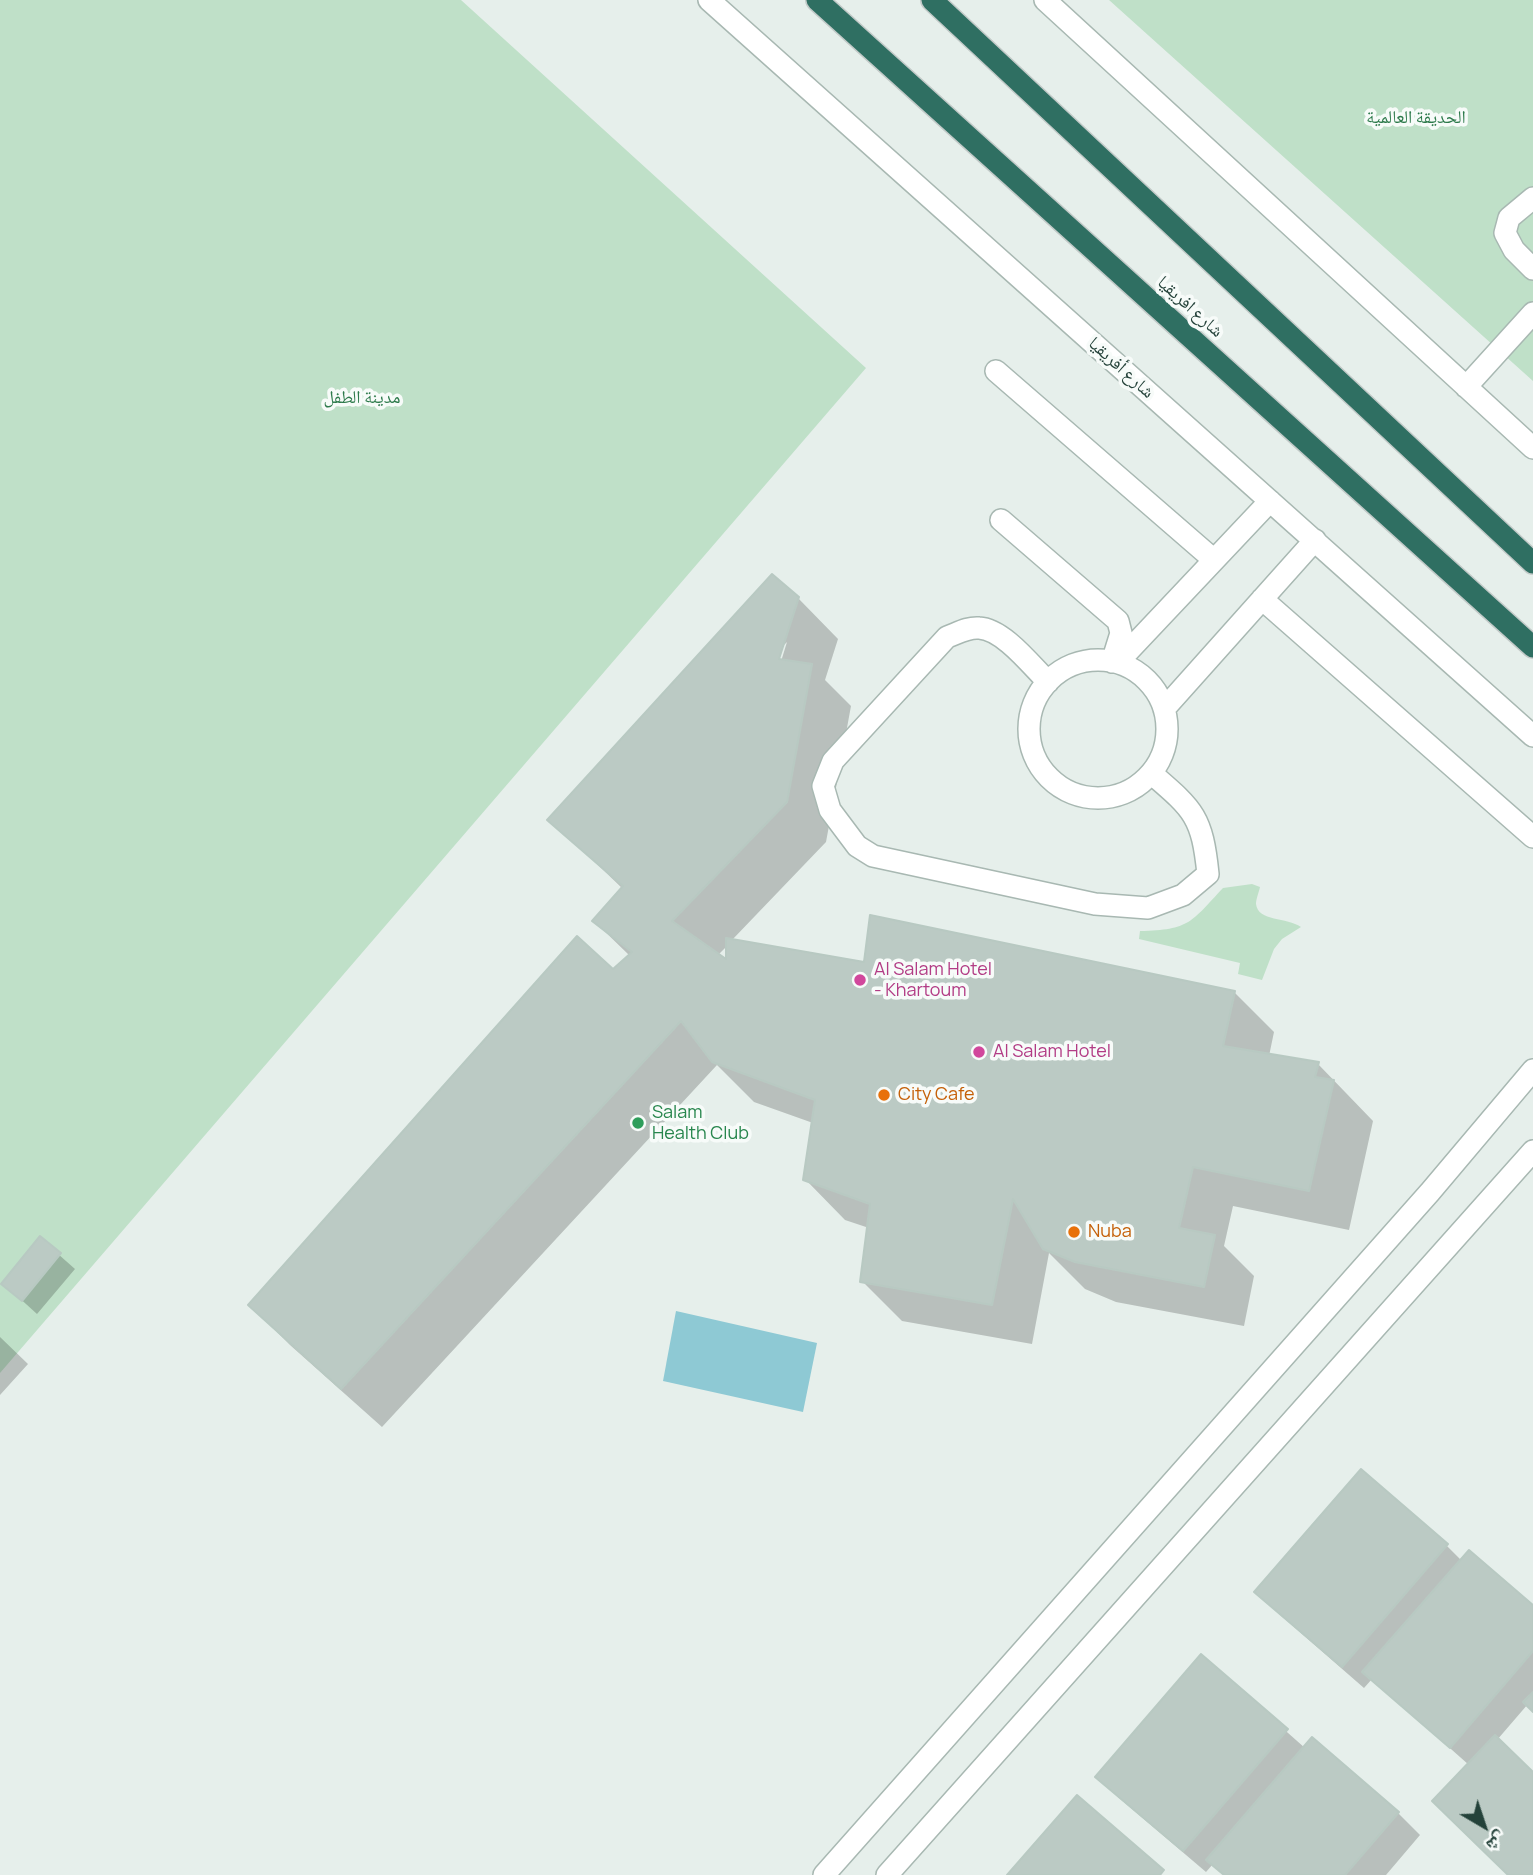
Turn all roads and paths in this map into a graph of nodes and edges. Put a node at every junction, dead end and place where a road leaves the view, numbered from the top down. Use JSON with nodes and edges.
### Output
{"nodes":[{"id":1,"x":709,"y":0,"type":"edge"},
{"id":2,"x":817,"y":0,"type":"edge"},
{"id":3,"x":932,"y":0,"type":"edge"},
{"id":4,"x":1045,"y":0,"type":"edge"},
{"id":5,"x":1533,"y":198,"type":"edge"},
{"id":6,"x":1533,"y":269,"type":"edge"},
{"id":7,"x":1533,"y":313,"type":"edge"},
{"id":8,"x":996,"y":371,"type":"dead end"},
{"id":9,"x":1466,"y":387,"type":"junction"},
{"id":10,"x":1533,"y":448,"type":"edge"},
{"id":11,"x":1270,"y":501,"type":"junction"},
{"id":12,"x":1000,"y":520,"type":"dead end"},
{"id":13,"x":1315,"y":540,"type":"junction"},
{"id":14,"x":1214,"y":560,"type":"junction"},
{"id":15,"x":1533,"y":563,"type":"edge"},
{"id":16,"x":1262,"y":599,"type":"junction"},
{"id":17,"x":1533,"y":647,"type":"edge"},
{"id":18,"x":1115,"y":662,"type":"junction"},
{"id":19,"x":1048,"y":681,"type":"junction"},
{"id":20,"x":1164,"y":709,"type":"junction"},
{"id":21,"x":1533,"y":737,"type":"edge"},
{"id":22,"x":1150,"y":773,"type":"junction"},
{"id":23,"x":1533,"y":837,"type":"edge"},
{"id":24,"x":1533,"y":1070,"type":"edge"},
{"id":25,"x":1533,"y":1151,"type":"edge"},
{"id":26,"x":824,"y":1875,"type":"edge"},
{"id":27,"x":887,"y":1875,"type":"edge"}],
"edges":[{"from":1,"to":11,"type":"street","name":"شارع أفريقيا"},
{"from":2,"to":17,"type":"highway","name":"شارع افريقيا"},
{"from":3,"to":15,"type":"highway"},
{"from":4,"to":9,"type":"street"},
{"from":5,"to":6,"type":"street"},
{"from":7,"to":9,"type":"street"},
{"from":8,"to":14,"type":"street"},
{"from":9,"to":10,"type":"street"},
{"from":11,"to":13,"type":"street","name":"شارع أفريقيا"},
{"from":11,"to":14,"type":"street"},
{"from":12,"to":18,"type":"street"},
{"from":13,"to":16,"type":"street"},
{"from":13,"to":21,"type":"street","name":"شارع أفريقيا"},
{"from":14,"to":18,"type":"street"},
{"from":16,"to":20,"type":"street"},
{"from":16,"to":23,"type":"street"},
{"from":18,"to":19,"type":"street"},
{"from":18,"to":20,"type":"street"},
{"from":19,"to":22,"type":"street"},
{"from":19,"to":22,"type":"street"},
{"from":20,"to":22,"type":"street"},
{"from":24,"to":26,"type":"street"},
{"from":25,"to":27,"type":"street"}]}
